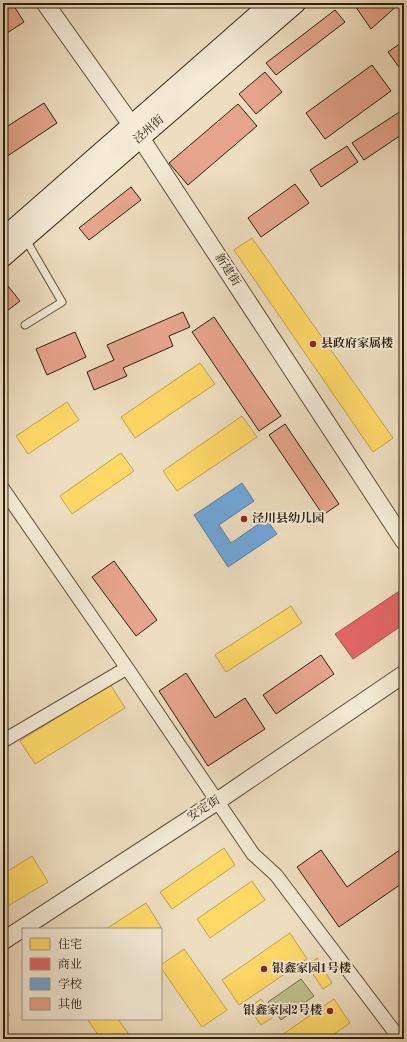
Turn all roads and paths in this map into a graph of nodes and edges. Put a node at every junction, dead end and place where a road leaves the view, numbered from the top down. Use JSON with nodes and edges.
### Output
{"nodes":[{"id":1,"x":44,"y":3,"type":"edge"},
{"id":2,"x":272,"y":3,"type":"edge"},
{"id":3,"x":296,"y":3,"type":"edge"},
{"id":4,"x":136,"y":132,"type":"junction"},
{"id":5,"x":3,"y":238,"type":"edge"},
{"id":6,"x":25,"y":238,"type":"junction"},
{"id":7,"x":3,"y":256,"type":"edge"},
{"id":8,"x":25,"y":325,"type":"dead end"},
{"id":9,"x":3,"y":489,"type":"edge"},
{"id":10,"x":404,"y":541,"type":"edge"},
{"id":11,"x":127,"y":668,"type":"junction"},
{"id":12,"x":404,"y":674,"type":"edge"},
{"id":13,"x":3,"y":740,"type":"edge"},
{"id":14,"x":216,"y":802,"type":"junction"},
{"id":15,"x":23,"y":928,"type":"edge"},
{"id":16,"x":22,"y":929,"type":"edge"},
{"id":17,"x":3,"y":941,"type":"edge"},
{"id":18,"x":400,"y":1039,"type":"edge"}],
"edges":[{"from":1,"to":4,"type":"street","name":"新建街"},
{"from":2,"to":4,"type":"main road","name":"泾州街"},
{"from":3,"to":4,"type":"main road","name":"泾州街"},
{"from":4,"to":5,"type":"main road","name":"泾州街"},
{"from":4,"to":6,"type":"main road","name":"泾州街"},
{"from":4,"to":10,"type":"street","name":"新建街"},
{"from":6,"to":7,"type":"main road","name":"泾州街"},
{"from":6,"to":8,"type":"lane"},
{"from":9,"to":11,"type":"street"},
{"from":11,"to":13,"type":"street"},
{"from":11,"to":14,"type":"street"},
{"from":12,"to":14,"type":"street","name":"安定街"},
{"from":14,"to":15,"type":"street","name":"安定街"},
{"from":14,"to":18,"type":"street"},
{"from":16,"to":17,"type":"street","name":"安定街"}]}
